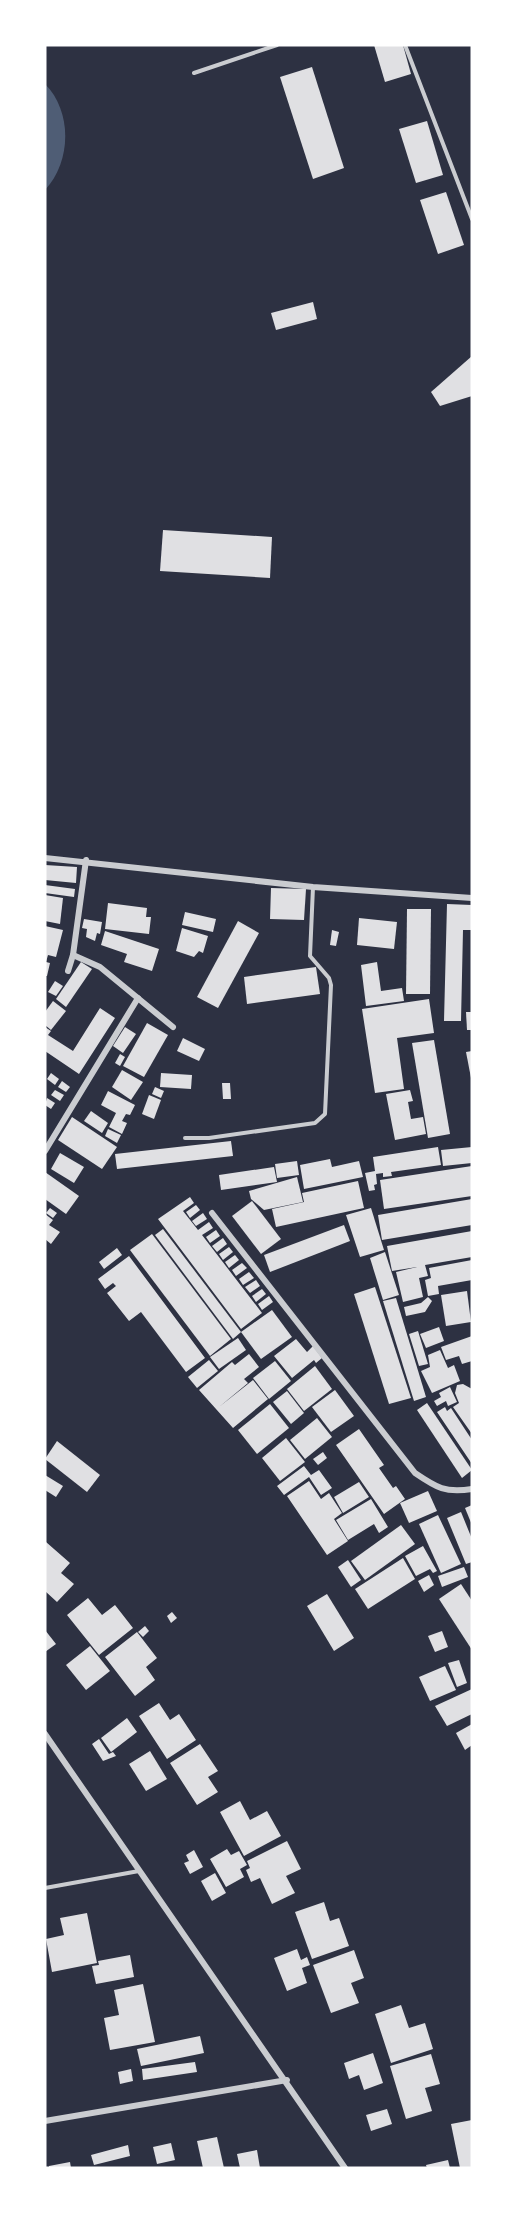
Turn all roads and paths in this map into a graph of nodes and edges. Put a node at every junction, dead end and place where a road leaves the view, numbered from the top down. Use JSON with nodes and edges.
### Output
{"nodes":[{"id":1,"x":277,"y":45,"type":"edge"},
{"id":2,"x":405,"y":45,"type":"edge"},
{"id":3,"x":194,"y":73,"type":"dead end"},
{"id":4,"x":472,"y":219,"type":"edge"},
{"id":5,"x":45,"y":858,"type":"edge"},
{"id":6,"x":86,"y":860,"type":"junction"},
{"id":7,"x":313,"y":887,"type":"junction"},
{"id":8,"x":472,"y":898,"type":"edge"},
{"id":9,"x":73,"y":955,"type":"junction"},
{"id":10,"x":68,"y":971,"type":"dead end"},
{"id":11,"x":138,"y":998,"type":"junction"},
{"id":12,"x":172,"y":1027,"type":"dead end"},
{"id":13,"x":185,"y":1138,"type":"dead end"},
{"id":14,"x":45,"y":1150,"type":"edge"},
{"id":15,"x":212,"y":1213,"type":"dead end"},
{"id":16,"x":472,"y":1489,"type":"edge"},
{"id":17,"x":45,"y":1734,"type":"edge"},
{"id":18,"x":140,"y":1871,"type":"junction"},
{"id":19,"x":45,"y":1888,"type":"edge"},
{"id":20,"x":287,"y":2080,"type":"junction"},
{"id":21,"x":45,"y":2121,"type":"edge"},
{"id":22,"x":345,"y":2168,"type":"edge"}],
"edges":[{"from":1,"to":3,"type":"lane"},
{"from":2,"to":4,"type":"lane"},
{"from":5,"to":6,"type":"street"},
{"from":6,"to":7,"type":"street"},
{"from":6,"to":9,"type":"street"},
{"from":7,"to":8,"type":"street"},
{"from":7,"to":13,"type":"lane"},
{"from":9,"to":10,"type":"street"},
{"from":9,"to":11,"type":"street"},
{"from":11,"to":12,"type":"street"},
{"from":11,"to":14,"type":"street"},
{"from":15,"to":16,"type":"street"},
{"from":17,"to":18,"type":"street"},
{"from":18,"to":19,"type":"lane"},
{"from":18,"to":20,"type":"street"},
{"from":20,"to":21,"type":"street"},
{"from":20,"to":22,"type":"street"}]}
